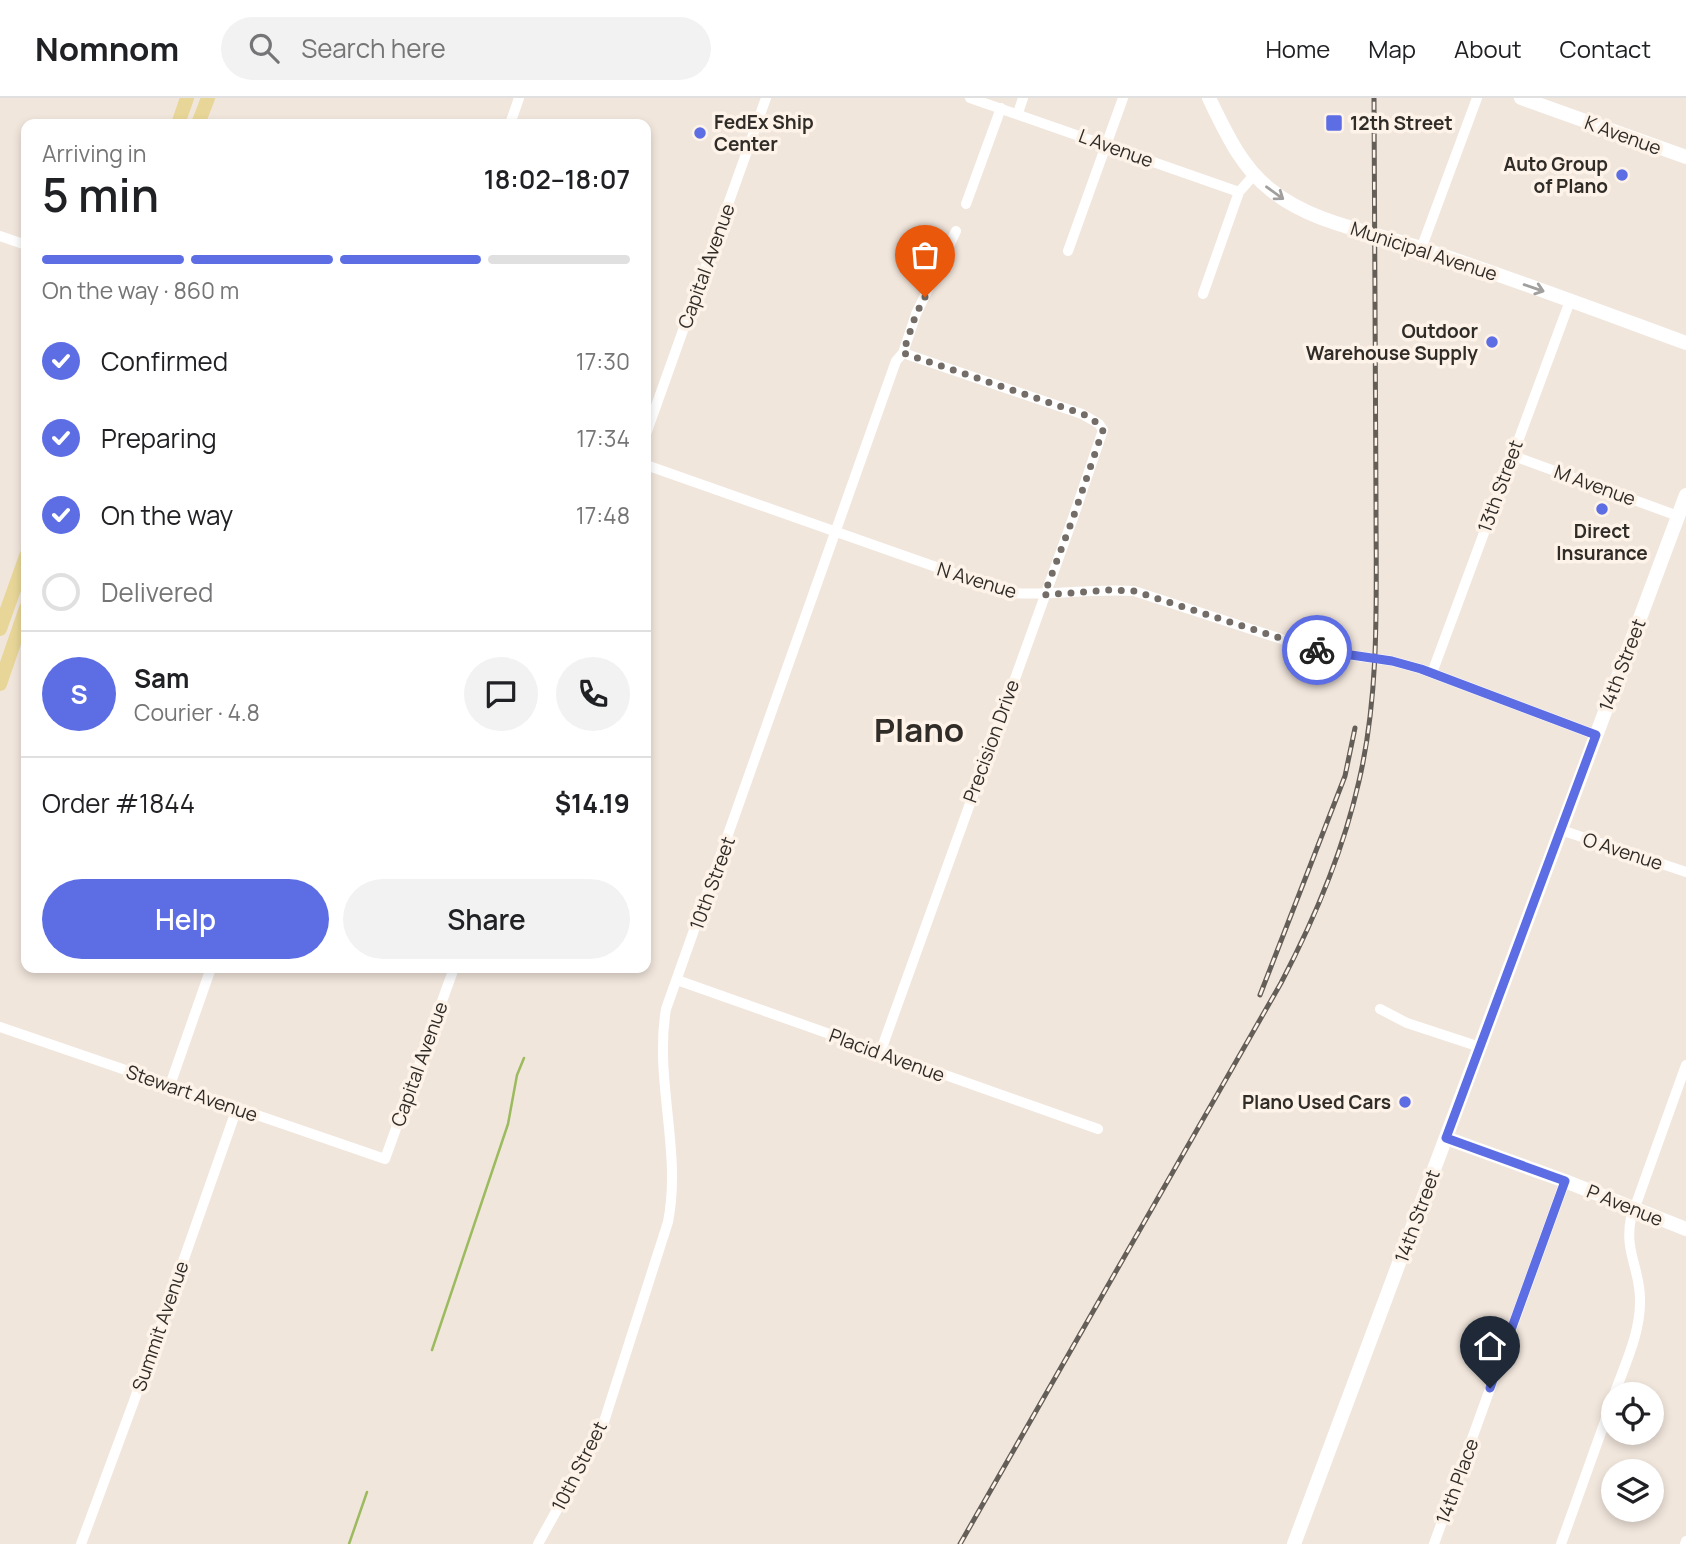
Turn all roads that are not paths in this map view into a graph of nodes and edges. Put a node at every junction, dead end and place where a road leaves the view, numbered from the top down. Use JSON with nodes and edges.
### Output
{"nodes":[{"id":1,"x":187,"y":98,"type":"edge"},
{"id":2,"x":208,"y":98,"type":"edge"},
{"id":3,"x":519,"y":98,"type":"edge"},
{"id":4,"x":766,"y":98,"type":"edge"},
{"id":5,"x":970,"y":98,"type":"edge"},
{"id":6,"x":1023,"y":98,"type":"edge"},
{"id":7,"x":1123,"y":98,"type":"edge"},
{"id":8,"x":1209,"y":98,"type":"edge"},
{"id":9,"x":1477,"y":98,"type":"edge"},
{"id":10,"x":1521,"y":98,"type":"edge"},
{"id":11,"x":1001,"y":108,"type":"junction"},
{"id":12,"x":1018,"y":113,"type":"junction"},
{"id":13,"x":180,"y":119,"type":"edge"},
{"id":14,"x":200,"y":119,"type":"edge"},
{"id":15,"x":512,"y":119,"type":"edge"},
{"id":16,"x":1105,"y":144,"type":"junction"},
{"id":17,"x":1686,"y":157,"type":"edge"},
{"id":18,"x":1254,"y":175,"type":"junction"},
{"id":19,"x":1239,"y":192,"type":"junction"},
{"id":20,"x":966,"y":204,"type":"dead end"},
{"id":21,"x":956,"y":231,"type":"dead end"},
{"id":22,"x":0,"y":236,"type":"edge"},
{"id":23,"x":21,"y":243,"type":"edge"},
{"id":24,"x":1422,"y":249,"type":"junction"},
{"id":25,"x":1069,"y":251,"type":"dead end"},
{"id":26,"x":1203,"y":294,"type":"dead end"},
{"id":27,"x":1570,"y":301,"type":"junction"},
{"id":28,"x":1686,"y":343,"type":"edge"},
{"id":29,"x":903,"y":353,"type":"junction"},
{"id":30,"x":651,"y":419,"type":"edge"},
{"id":31,"x":1511,"y":455,"type":"junction"},
{"id":32,"x":651,"y":467,"type":"edge"},
{"id":33,"x":1683,"y":504,"type":"edge"},
{"id":34,"x":837,"y":534,"type":"junction"},
{"id":35,"x":20,"y":594,"type":"edge"},
{"id":36,"x":1044,"y":595,"type":"junction"},
{"id":37,"x":21,"y":623,"type":"edge"},
{"id":38,"x":0,"y":629,"type":"edge"},
{"id":39,"x":1432,"y":673,"type":"junction"},
{"id":40,"x":0,"y":684,"type":"edge"},
{"id":41,"x":1596,"y":735,"type":"junction"},
{"id":42,"x":1561,"y":830,"type":"junction"},
{"id":43,"x":1686,"y":872,"type":"edge"},
{"id":44,"x":209,"y":973,"type":"edge"},
{"id":45,"x":452,"y":973,"type":"edge"},
{"id":46,"x":677,"y":980,"type":"junction"},
{"id":47,"x":1380,"y":1009,"type":"dead end"},
{"id":48,"x":0,"y":1027,"type":"edge"},
{"id":49,"x":1480,"y":1047,"type":"junction"},
{"id":50,"x":880,"y":1053,"type":"junction"},
{"id":51,"x":1686,"y":1065,"type":"edge"},
{"id":52,"x":170,"y":1085,"type":"junction"},
{"id":53,"x":237,"y":1108,"type":"junction"},
{"id":54,"x":1097,"y":1129,"type":"dead end"},
{"id":55,"x":1446,"y":1138,"type":"junction"},
{"id":56,"x":384,"y":1159,"type":"joint"},
{"id":57,"x":1565,"y":1181,"type":"junction"},
{"id":58,"x":1636,"y":1209,"type":"junction"},
{"id":59,"x":1686,"y":1229,"type":"edge"},
{"id":60,"x":1619,"y":1382,"type":"edge"},
{"id":61,"x":1601,"y":1432,"type":"edge"},
{"id":62,"x":80,"y":1544,"type":"edge"},
{"id":63,"x":538,"y":1544,"type":"edge"},
{"id":64,"x":1294,"y":1544,"type":"edge"},
{"id":65,"x":1434,"y":1544,"type":"edge"},
{"id":66,"x":1560,"y":1544,"type":"edge"}],
"edges":[{"from":1,"to":13,"type":"main road"},
{"from":2,"to":14,"type":"main road"},
{"from":3,"to":15,"type":"street"},
{"from":4,"to":30,"type":"street","name":"Capital Avenue"},
{"from":5,"to":11,"type":"street","name":"L Avenue"},
{"from":6,"to":12,"type":"street"},
{"from":7,"to":16,"type":"street"},
{"from":8,"to":18,"type":"main road","name":"Municipal Avenue"},
{"from":9,"to":24,"type":"street"},
{"from":10,"to":17,"type":"main road","name":"K Avenue"},
{"from":11,"to":12,"type":"street","name":"L Avenue"},
{"from":11,"to":20,"type":"street"},
{"from":12,"to":16,"type":"street","name":"L Avenue"},
{"from":16,"to":19,"type":"street","name":"L Avenue"},
{"from":16,"to":25,"type":"street"},
{"from":18,"to":19,"type":"street"},
{"from":18,"to":24,"type":"main road","name":"Municipal Avenue","one_way":true},
{"from":19,"to":26,"type":"street"},
{"from":21,"to":29,"type":"street","name":"10th Street"},
{"from":22,"to":23,"type":"street"},
{"from":24,"to":27,"type":"main road","name":"Municipal Avenue","one_way":true},
{"from":27,"to":28,"type":"main road","name":"Municipal Avenue"},
{"from":27,"to":31,"type":"street","name":"13th Street"},
{"from":29,"to":34,"type":"street","name":"10th Street"},
{"from":29,"to":36,"type":"street","name":"Precision Drive"},
{"from":31,"to":33,"type":"street","name":"M Avenue"},
{"from":31,"to":39,"type":"street","name":"13th Street"},
{"from":32,"to":34,"type":"street","name":"N Avenue"},
{"from":33,"to":41,"type":"main road","name":"14th Street"},
{"from":34,"to":36,"type":"street","name":"N Avenue"},
{"from":34,"to":46,"type":"street","name":"10th Street"},
{"from":35,"to":38,"type":"main road"},
{"from":36,"to":39,"type":"street","name":"N Avenue"},
{"from":36,"to":50,"type":"street","name":"Precision Drive"},
{"from":37,"to":40,"type":"main road"},
{"from":39,"to":41,"type":"street","name":"N Avenue"},
{"from":41,"to":42,"type":"main road","name":"14th Street"},
{"from":42,"to":43,"type":"street","name":"O Avenue"},
{"from":42,"to":49,"type":"main road","name":"14th Street"},
{"from":44,"to":52,"type":"street"},
{"from":45,"to":56,"type":"street","name":"Capital Avenue"},
{"from":46,"to":50,"type":"street","name":"Placid Avenue"},
{"from":46,"to":63,"type":"street","name":"10th Street"},
{"from":47,"to":49,"type":"street"},
{"from":48,"to":52,"type":"street","name":"Stewart Avenue"},
{"from":49,"to":55,"type":"main road","name":"14th Street"},
{"from":50,"to":54,"type":"street","name":"Placid Avenue"},
{"from":51,"to":58,"type":"street"},
{"from":52,"to":53,"type":"street","name":"Stewart Avenue"},
{"from":53,"to":56,"type":"street","name":"Stewart Avenue"},
{"from":53,"to":62,"type":"street","name":"Summit Avenue"},
{"from":55,"to":57,"type":"main road","name":"P Avenue"},
{"from":55,"to":64,"type":"main road","name":"14th Street"},
{"from":57,"to":58,"type":"main road","name":"P Avenue"},
{"from":57,"to":65,"type":"street","name":"14th Place"},
{"from":58,"to":59,"type":"main road","name":"P Avenue"},
{"from":58,"to":60,"type":"street"},
{"from":61,"to":66,"type":"street"}]}
